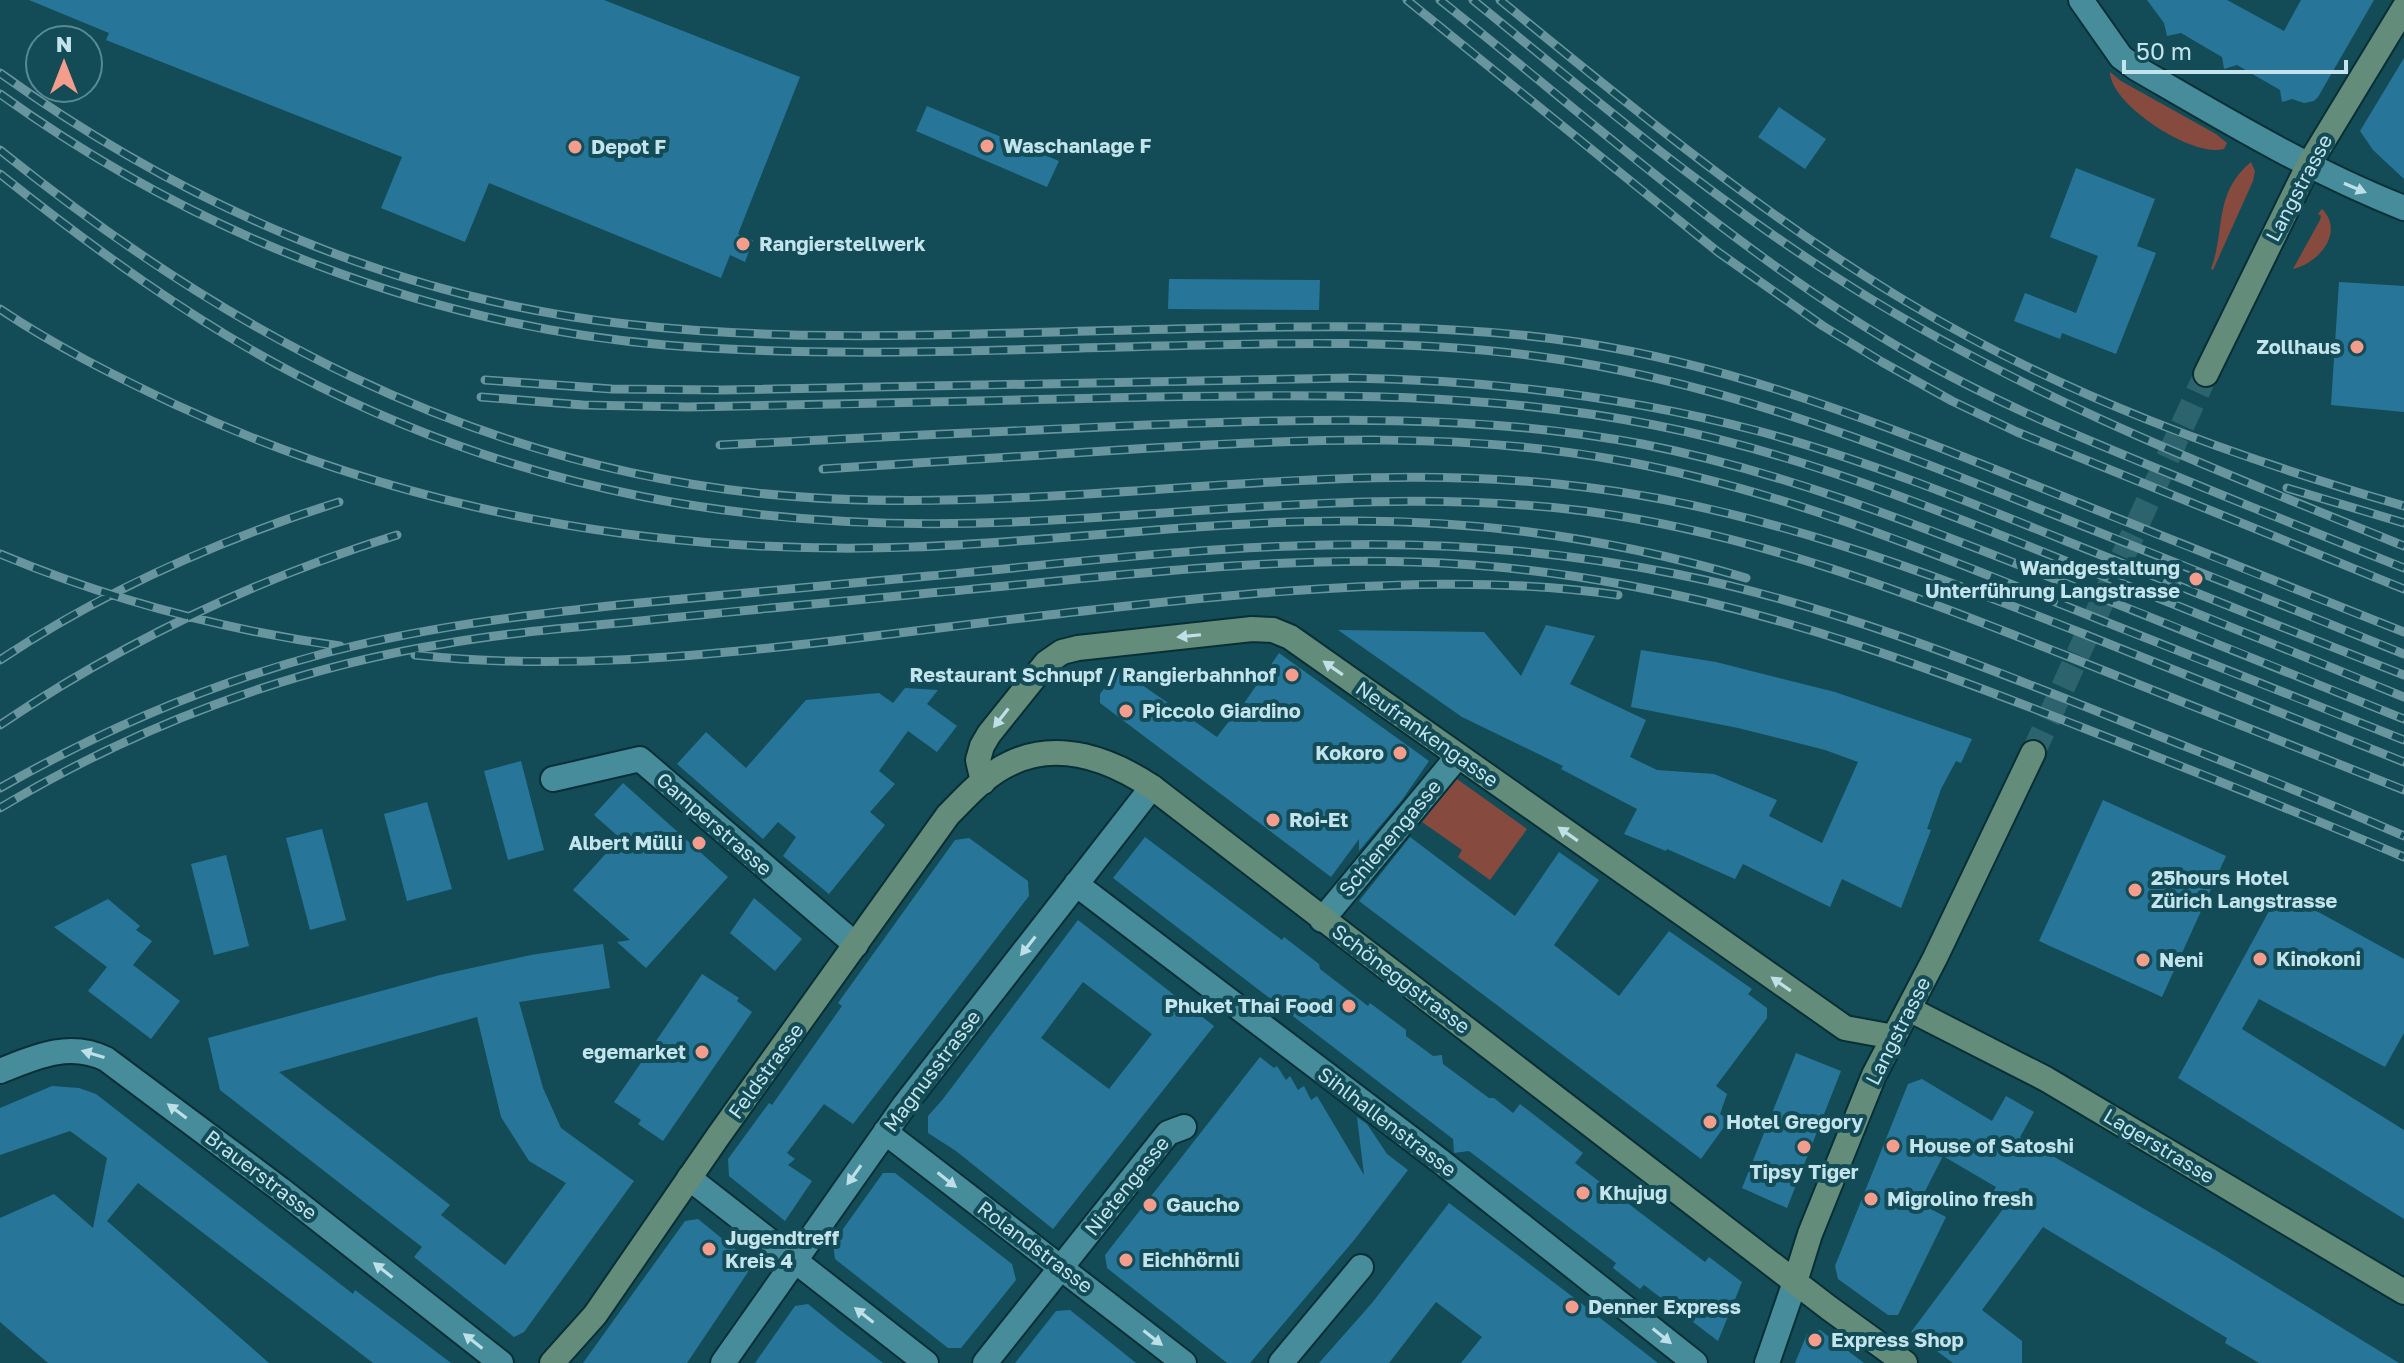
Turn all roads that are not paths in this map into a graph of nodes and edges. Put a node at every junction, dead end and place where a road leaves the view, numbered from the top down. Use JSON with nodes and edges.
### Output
{"nodes":[{"id":1,"x":2081,"y":0,"type":"edge"},
{"id":2,"x":2404,"y":8,"type":"edge"},
{"id":3,"x":2308,"y":166,"type":"junction"},
{"id":4,"x":2404,"y":208,"type":"edge"},
{"id":5,"x":2206,"y":374,"type":"tunnel mouth"},
{"id":6,"x":2033,"y":753,"type":"tunnel mouth"},
{"id":7,"x":1458,"y":756,"type":"junction"},
{"id":8,"x":553,"y":779,"type":"dead end"},
{"id":9,"x":983,"y":782,"type":"junction"},
{"id":10,"x":1152,"y":787,"type":"junction"},
{"id":11,"x":1076,"y":884,"type":"junction"},
{"id":12,"x":1322,"y":920,"type":"junction"},
{"id":13,"x":856,"y":945,"type":"junction"},
{"id":14,"x":1909,"y":1009,"type":"junction"},
{"id":15,"x":1894,"y":1037,"type":"junction"},
{"id":16,"x":0,"y":1071,"type":"edge"},
{"id":17,"x":1184,"y":1127,"type":"dead end"},
{"id":18,"x":885,"y":1132,"type":"junction"},
{"id":19,"x":689,"y":1178,"type":"junction"},
{"id":20,"x":795,"y":1260,"type":"junction"},
{"id":21,"x":1062,"y":1267,"type":"junction"},
{"id":22,"x":1361,"y":1267,"type":"dead end"},
{"id":23,"x":1795,"y":1282,"type":"junction"},
{"id":24,"x":2404,"y":1292,"type":"edge"},
{"id":25,"x":501,"y":1363,"type":"edge"},
{"id":26,"x":552,"y":1363,"type":"edge"},
{"id":27,"x":723,"y":1363,"type":"edge"},
{"id":28,"x":926,"y":1363,"type":"edge"},
{"id":29,"x":985,"y":1363,"type":"edge"},
{"id":30,"x":1184,"y":1363,"type":"edge"},
{"id":31,"x":1281,"y":1363,"type":"edge"},
{"id":32,"x":1695,"y":1363,"type":"edge"},
{"id":33,"x":1767,"y":1363,"type":"edge"},
{"id":34,"x":1905,"y":1363,"type":"edge"}],
"edges":[{"from":1,"to":3,"type":"street"},
{"from":2,"to":3,"type":"street","name":"Langstrasse"},
{"from":3,"to":4,"type":"street","one_way":true},
{"from":3,"to":5,"type":"street","name":"Langstrasse"},
{"from":6,"to":14,"type":"street","name":"Langstrasse"},
{"from":7,"to":9,"type":"street","name":"Neufrankengasse","one_way":true},
{"from":7,"to":12,"type":"street","name":"Schienengasse"},
{"from":15,"to":7,"type":"street","name":"Neufrankengasse","one_way":true},
{"from":8,"to":13,"type":"street","name":"Gamperstrasse"},
{"from":9,"to":10,"type":"street","name":"Schöneggstrasse"},
{"from":9,"to":13,"type":"street","name":"Feldstrasse"},
{"from":10,"to":11,"type":"street","name":"Magnusstrasse"},
{"from":10,"to":12,"type":"street","name":"Schöneggstrasse"},
{"from":11,"to":18,"type":"street","name":"Magnusstrasse","one_way":true},
{"from":11,"to":32,"type":"street","name":"Sihlhallenstrasse","one_way":true},
{"from":12,"to":23,"type":"street","name":"Schöneggstrasse"},
{"from":13,"to":19,"type":"street","name":"Feldstrasse"},
{"from":14,"to":15,"type":"street","name":"Langstrasse"},
{"from":14,"to":24,"type":"street","name":"Lagerstrasse"},
{"from":15,"to":23,"type":"street","name":"Langstrasse"},
{"from":25,"to":16,"type":"street","name":"Brauerstrasse","one_way":true},
{"from":17,"to":21,"type":"street","name":"Nietengasse"},
{"from":18,"to":20,"type":"street","name":"Magnusstrasse","one_way":true},
{"from":18,"to":21,"type":"street","name":"Rolandstrasse","one_way":true},
{"from":19,"to":20,"type":"street"},
{"from":19,"to":26,"type":"street","name":"Feldstrasse"},
{"from":20,"to":27,"type":"street","name":"Magnusstrasse"},
{"from":28,"to":20,"type":"street","one_way":true},
{"from":21,"to":29,"type":"street","name":"Nietengasse"},
{"from":21,"to":30,"type":"street","name":"Rolandstrasse","one_way":true},
{"from":22,"to":31,"type":"street"},
{"from":23,"to":33,"type":"street","name":"Langstrasse"},
{"from":23,"to":34,"type":"street","name":"Schöneggstrasse"}]}
